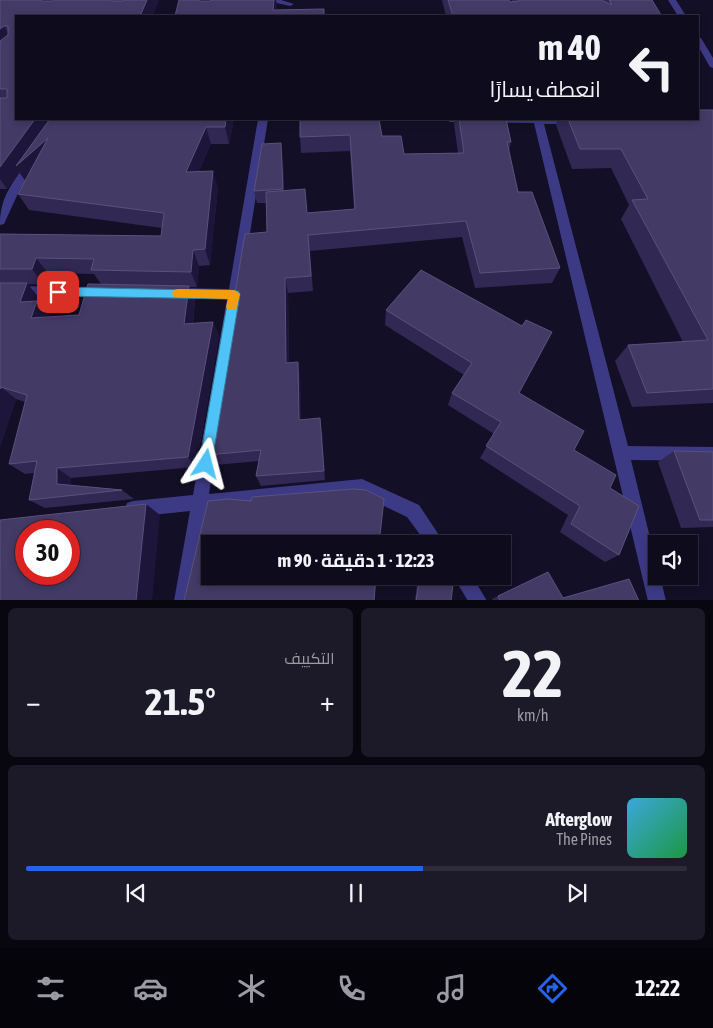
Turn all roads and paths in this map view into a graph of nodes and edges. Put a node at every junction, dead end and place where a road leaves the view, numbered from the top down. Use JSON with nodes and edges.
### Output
{"nodes":[{"id":1,"x":268,"y":0,"type":"edge"},
{"id":2,"x":672,"y":0,"type":"edge"},
{"id":3,"x":289,"y":5,"type":"edge"},
{"id":4,"x":681,"y":15,"type":"edge"},
{"id":5,"x":699,"y":42,"type":"edge"},
{"id":6,"x":713,"y":65,"type":"edge"},
{"id":7,"x":263,"y":120,"type":"edge"},
{"id":8,"x":539,"y":120,"type":"edge"},
{"id":9,"x":587,"y":121,"type":"edge"},
{"id":10,"x":36,"y":157,"type":"edge"},
{"id":11,"x":0,"y":221,"type":"edge"},
{"id":12,"x":0,"y":291,"type":"edge"},
{"id":13,"x":117,"y":292,"type":"edge"},
{"id":14,"x":166,"y":293,"type":"edge"},
{"id":15,"x":234,"y":294,"type":"junction"},
{"id":16,"x":622,"y":454,"type":"junction"},
{"id":17,"x":713,"y":454,"type":"edge"},
{"id":18,"x":200,"y":501,"type":"junction"},
{"id":19,"x":120,"y":510,"type":"edge"},
{"id":20,"x":430,"y":535,"type":"edge"},
{"id":21,"x":468,"y":585,"type":"edge"},
{"id":22,"x":183,"y":600,"type":"edge"},
{"id":23,"x":479,"y":600,"type":"edge"},
{"id":24,"x":656,"y":600,"type":"edge"}],
"edges":[{"from":1,"to":3,"type":"street"},
{"from":2,"to":4,"type":"street"},
{"from":5,"to":6,"type":"street"},
{"from":7,"to":15,"type":"street"},
{"from":8,"to":9,"type":"street"},
{"from":8,"to":16,"type":"street"},
{"from":10,"to":11,"type":"street"},
{"from":12,"to":13,"type":"street"},
{"from":14,"to":15,"type":"street"},
{"from":15,"to":18,"type":"street"},
{"from":16,"to":17,"type":"street"},
{"from":16,"to":24,"type":"street"},
{"from":18,"to":19,"type":"street"},
{"from":18,"to":20,"type":"street"},
{"from":18,"to":22,"type":"street"},
{"from":21,"to":23,"type":"street"}]}
